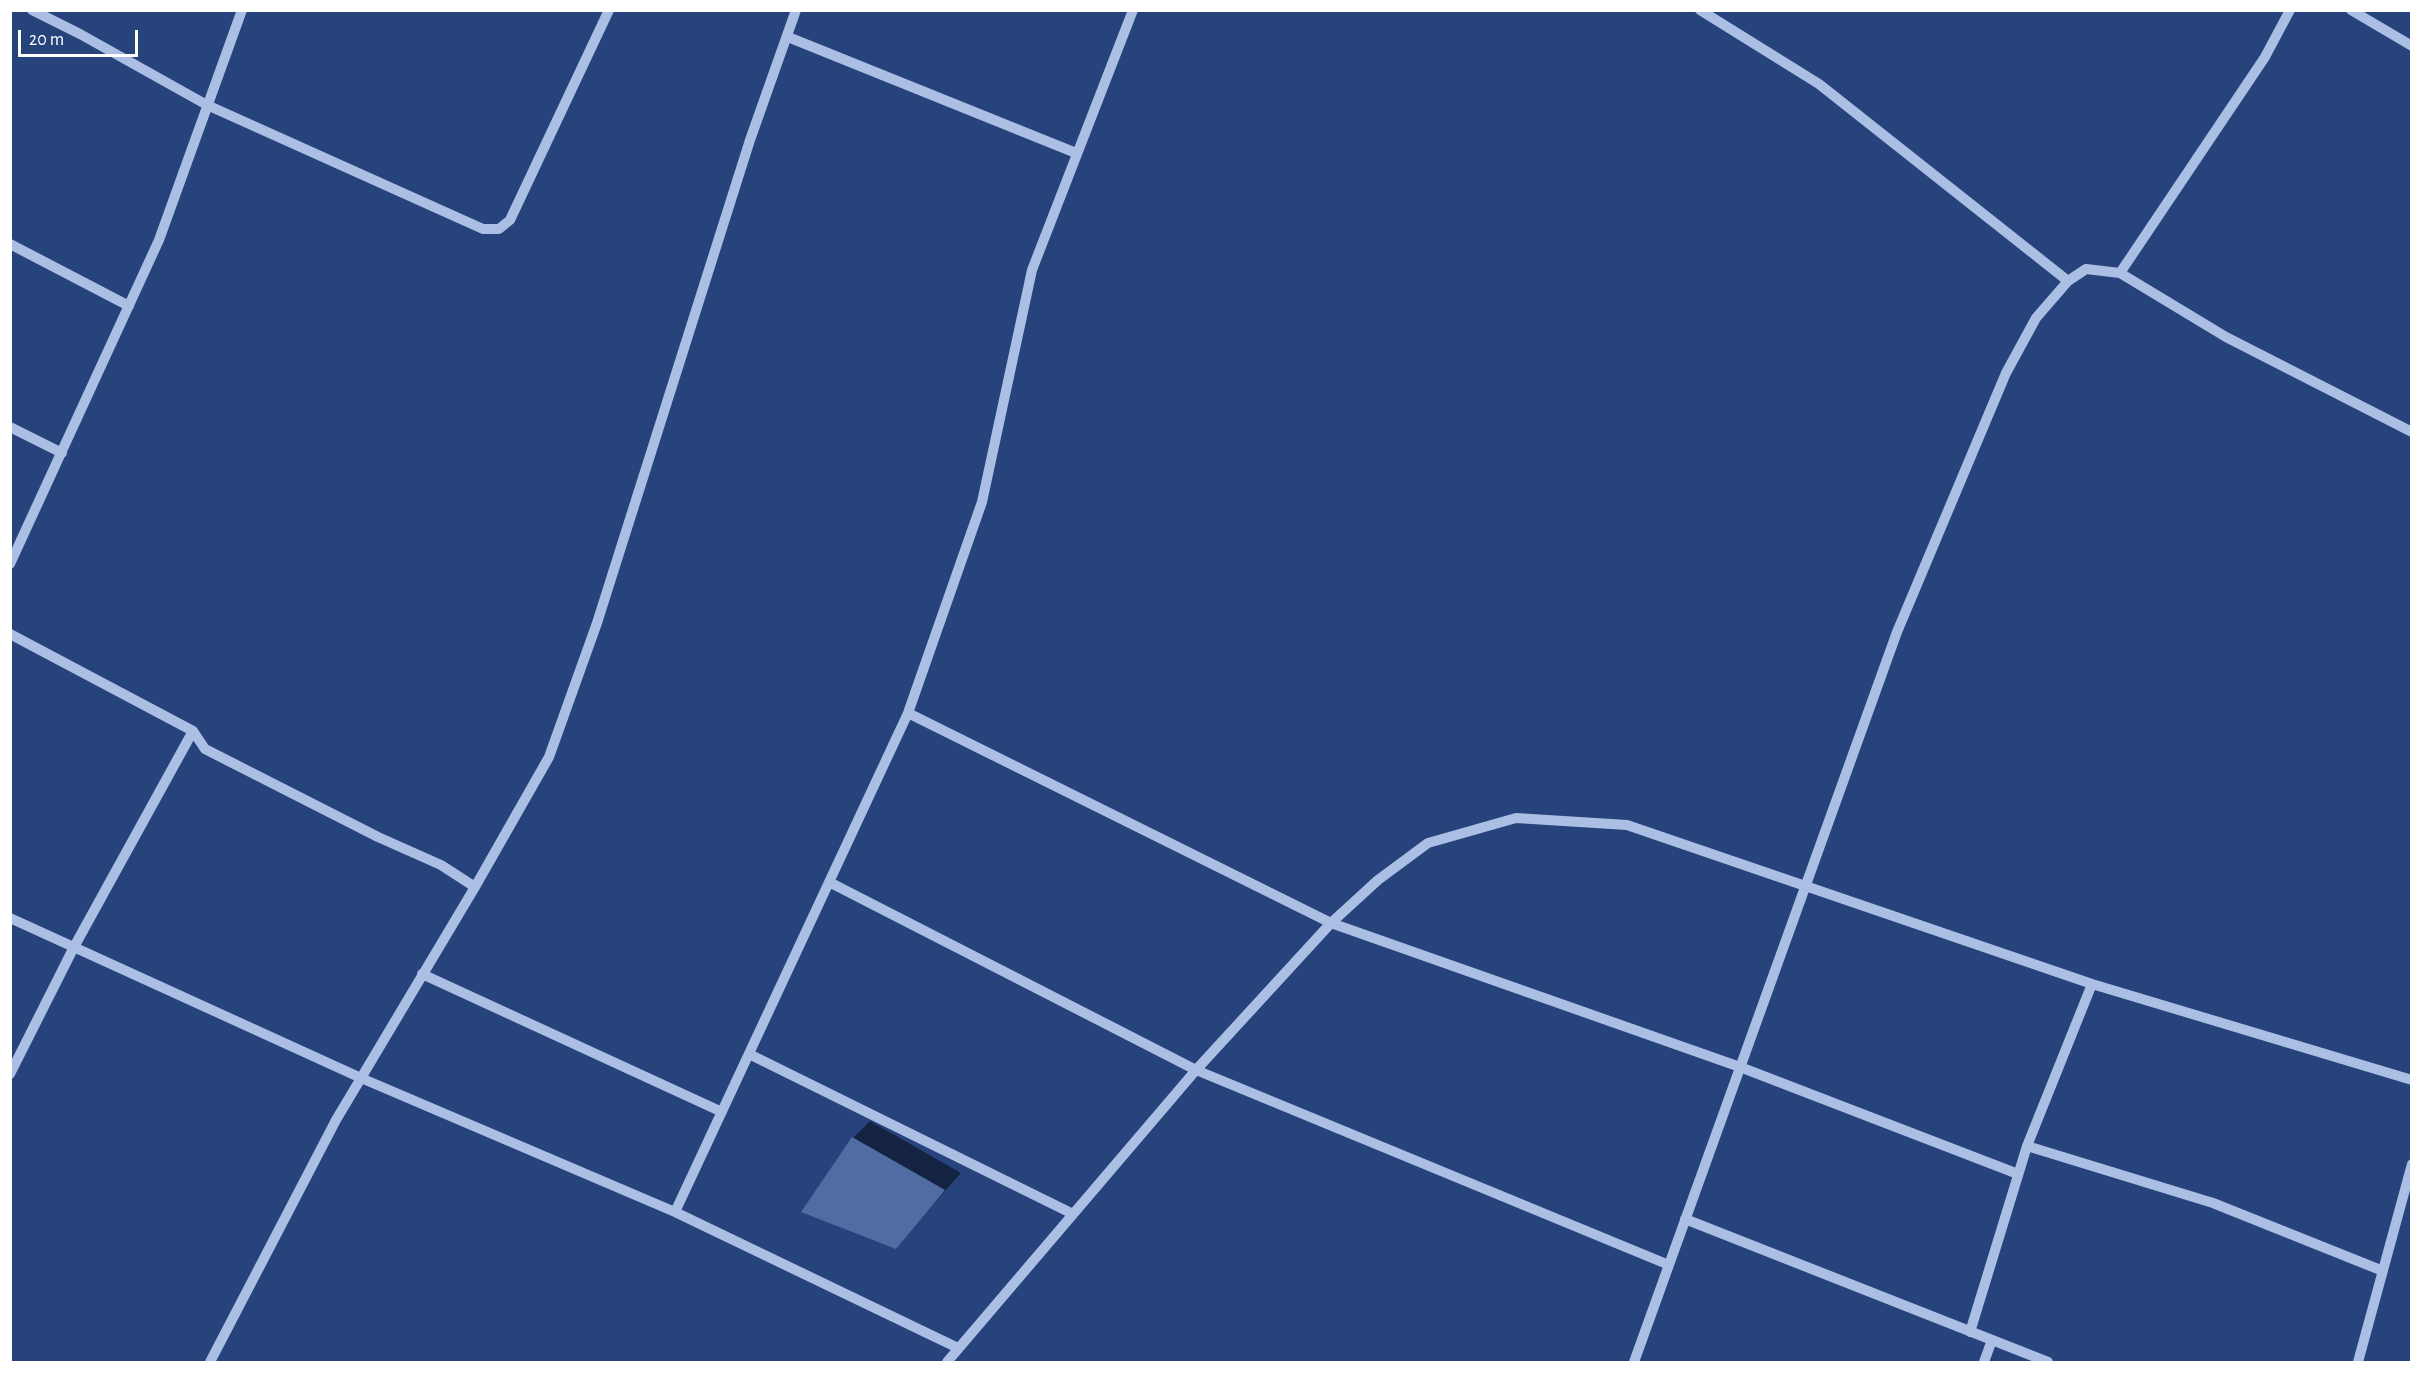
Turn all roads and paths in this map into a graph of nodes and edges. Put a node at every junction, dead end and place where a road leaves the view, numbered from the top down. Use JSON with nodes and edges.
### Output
{"nodes":[{"id":1,"x":32,"y":10,"type":"edge"},
{"id":2,"x":242,"y":10,"type":"edge"},
{"id":3,"x":609,"y":10,"type":"edge"},
{"id":4,"x":796,"y":10,"type":"edge"},
{"id":5,"x":1133,"y":10,"type":"edge"},
{"id":6,"x":1700,"y":10,"type":"edge"},
{"id":7,"x":2290,"y":10,"type":"edge"},
{"id":8,"x":2351,"y":10,"type":"edge"},
{"id":9,"x":44,"y":13,"type":"edge"},
{"id":10,"x":788,"y":37,"type":"junction"},
{"id":11,"x":2412,"y":46,"type":"edge"},
{"id":12,"x":207,"y":105,"type":"junction"},
{"id":13,"x":1076,"y":153,"type":"junction"},
{"id":14,"x":10,"y":244,"type":"edge"},
{"id":15,"x":2120,"y":273,"type":"junction"},
{"id":16,"x":2068,"y":281,"type":"junction"},
{"id":17,"x":129,"y":306,"type":"junction"},
{"id":18,"x":10,"y":427,"type":"edge"},
{"id":19,"x":2412,"y":432,"type":"edge"},
{"id":20,"x":62,"y":453,"type":"junction"},
{"id":21,"x":10,"y":564,"type":"edge"},
{"id":22,"x":10,"y":634,"type":"edge"},
{"id":23,"x":908,"y":713,"type":"junction"},
{"id":24,"x":193,"y":731,"type":"junction"},
{"id":25,"x":829,"y":882,"type":"junction"},
{"id":26,"x":1806,"y":886,"type":"junction"},
{"id":27,"x":475,"y":887,"type":"junction"},
{"id":28,"x":10,"y":918,"type":"edge"},
{"id":29,"x":1331,"y":923,"type":"junction"},
{"id":30,"x":74,"y":947,"type":"junction"},
{"id":31,"x":422,"y":974,"type":"junction"},
{"id":32,"x":2092,"y":984,"type":"junction"},
{"id":33,"x":749,"y":1054,"type":"junction"},
{"id":34,"x":1740,"y":1067,"type":"junction"},
{"id":35,"x":1196,"y":1070,"type":"junction"},
{"id":36,"x":10,"y":1074,"type":"edge"},
{"id":37,"x":361,"y":1078,"type":"junction"},
{"id":38,"x":2412,"y":1080,"type":"edge"},
{"id":39,"x":722,"y":1112,"type":"junction"},
{"id":40,"x":2027,"y":1146,"type":"junction"},
{"id":41,"x":2412,"y":1164,"type":"edge"},
{"id":42,"x":2018,"y":1174,"type":"junction"},
{"id":43,"x":675,"y":1212,"type":"junction"},
{"id":44,"x":1073,"y":1214,"type":"junction"},
{"id":45,"x":1685,"y":1220,"type":"junction"},
{"id":46,"x":1669,"y":1265,"type":"junction"},
{"id":47,"x":2383,"y":1271,"type":"junction"},
{"id":48,"x":1970,"y":1332,"type":"junction"},
{"id":49,"x":1992,"y":1340,"type":"junction"},
{"id":50,"x":958,"y":1347,"type":"junction"},
{"id":51,"x":210,"y":1362,"type":"edge"},
{"id":52,"x":947,"y":1362,"type":"edge"},
{"id":53,"x":1634,"y":1362,"type":"edge"},
{"id":54,"x":1984,"y":1362,"type":"edge"},
{"id":55,"x":2048,"y":1362,"type":"edge"},
{"id":56,"x":2358,"y":1362,"type":"edge"}],
"edges":[{"from":1,"to":9,"type":"street"},
{"from":2,"to":12,"type":"street"},
{"from":3,"to":12,"type":"street"},
{"from":4,"to":10,"type":"street"},
{"from":5,"to":13,"type":"street"},
{"from":6,"to":16,"type":"street"},
{"from":7,"to":15,"type":"street"},
{"from":8,"to":11,"type":"street"},
{"from":9,"to":12,"type":"street"},
{"from":10,"to":13,"type":"street"},
{"from":10,"to":27,"type":"street"},
{"from":12,"to":17,"type":"street"},
{"from":13,"to":23,"type":"street"},
{"from":14,"to":17,"type":"street"},
{"from":15,"to":16,"type":"street"},
{"from":15,"to":19,"type":"street"},
{"from":16,"to":26,"type":"street"},
{"from":17,"to":20,"type":"street"},
{"from":18,"to":20,"type":"street"},
{"from":20,"to":21,"type":"street"},
{"from":22,"to":24,"type":"street"},
{"from":23,"to":25,"type":"street"},
{"from":23,"to":29,"type":"street"},
{"from":24,"to":27,"type":"street"},
{"from":24,"to":30,"type":"street"},
{"from":25,"to":33,"type":"street"},
{"from":25,"to":35,"type":"street"},
{"from":26,"to":29,"type":"street"},
{"from":26,"to":32,"type":"street"},
{"from":26,"to":34,"type":"street"},
{"from":27,"to":31,"type":"street"},
{"from":28,"to":30,"type":"street"},
{"from":29,"to":34,"type":"street"},
{"from":29,"to":35,"type":"street"},
{"from":30,"to":36,"type":"street"},
{"from":30,"to":37,"type":"street"},
{"from":31,"to":37,"type":"street"},
{"from":31,"to":39,"type":"street"},
{"from":32,"to":38,"type":"street"},
{"from":32,"to":40,"type":"street"},
{"from":33,"to":39,"type":"street"},
{"from":33,"to":44,"type":"street"},
{"from":34,"to":42,"type":"street"},
{"from":34,"to":45,"type":"street"},
{"from":35,"to":44,"type":"street"},
{"from":35,"to":46,"type":"street"},
{"from":37,"to":43,"type":"street"},
{"from":37,"to":51,"type":"street"},
{"from":39,"to":43,"type":"street"},
{"from":40,"to":42,"type":"street"},
{"from":40,"to":47,"type":"street"},
{"from":41,"to":47,"type":"street"},
{"from":42,"to":48,"type":"street"},
{"from":43,"to":50,"type":"street"},
{"from":44,"to":50,"type":"street"},
{"from":45,"to":46,"type":"street"},
{"from":45,"to":48,"type":"street"},
{"from":46,"to":53,"type":"street"},
{"from":47,"to":56,"type":"street"},
{"from":48,"to":49,"type":"street"},
{"from":49,"to":54,"type":"street"},
{"from":49,"to":55,"type":"street"},
{"from":50,"to":52,"type":"street"}]}
